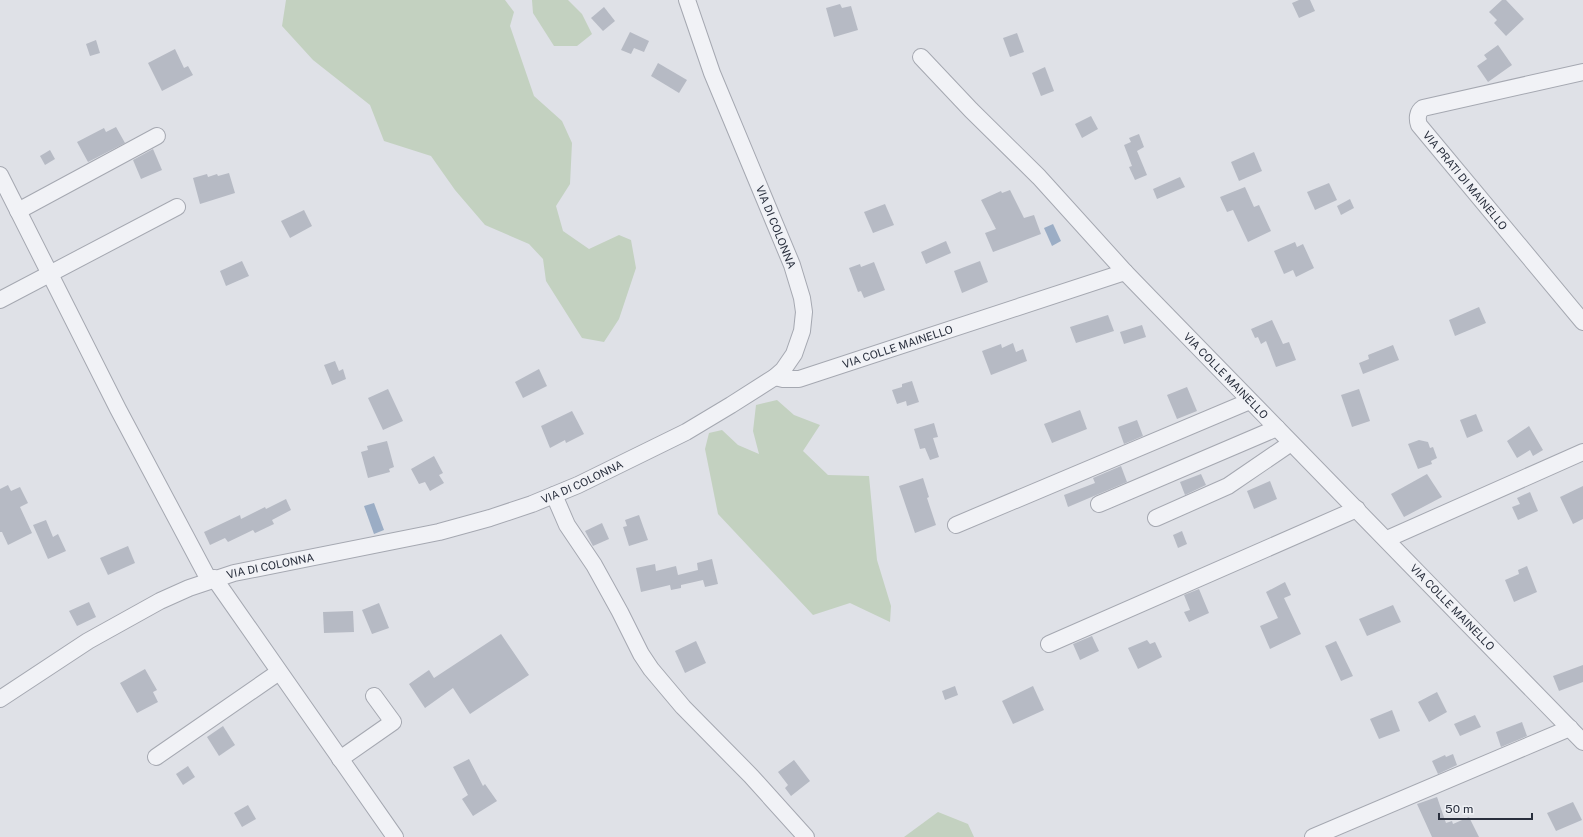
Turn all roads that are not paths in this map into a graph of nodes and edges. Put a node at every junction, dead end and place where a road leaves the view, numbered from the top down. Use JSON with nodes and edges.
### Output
{"nodes":[{"id":1,"x":687,"y":0,"type":"edge"},
{"id":2,"x":921,"y":57,"type":"dead end"},
{"id":3,"x":1583,"y":72,"type":"edge"},
{"id":4,"x":157,"y":136,"type":"dead end"},
{"id":5,"x":0,"y":175,"type":"edge"},
{"id":6,"x":177,"y":207,"type":"dead end"},
{"id":7,"x":18,"y":211,"type":"junction"},
{"id":8,"x":1125,"y":272,"type":"junction"},
{"id":9,"x":50,"y":275,"type":"junction"},
{"id":10,"x":0,"y":300,"type":"edge"},
{"id":11,"x":1583,"y":322,"type":"edge"},
{"id":12,"x":775,"y":377,"type":"junction"},
{"id":13,"x":1250,"y":401,"type":"junction"},
{"id":14,"x":1277,"y":428,"type":"junction"},
{"id":15,"x":1291,"y":443,"type":"junction"},
{"id":16,"x":1583,"y":452,"type":"edge"},
{"id":17,"x":554,"y":495,"type":"junction"},
{"id":18,"x":1099,"y":504,"type":"dead end"},
{"id":19,"x":1357,"y":509,"type":"junction"},
{"id":20,"x":1156,"y":518,"type":"dead end"},
{"id":21,"x":956,"y":525,"type":"dead end"},
{"id":22,"x":1387,"y":539,"type":"junction"},
{"id":23,"x":211,"y":579,"type":"junction"},
{"id":24,"x":1049,"y":644,"type":"dead end"},
{"id":25,"x":278,"y":672,"type":"junction"},
{"id":26,"x":374,"y":696,"type":"dead end"},
{"id":27,"x":0,"y":699,"type":"edge"},
{"id":28,"x":1570,"y":728,"type":"junction"},
{"id":29,"x":1583,"y":742,"type":"edge"},
{"id":30,"x":156,"y":757,"type":"dead end"},
{"id":31,"x":340,"y":759,"type":"junction"},
{"id":32,"x":395,"y":837,"type":"edge"},
{"id":33,"x":806,"y":837,"type":"edge"},
{"id":34,"x":1313,"y":837,"type":"edge"}],
"edges":[{"from":1,"to":12,"type":"street","name":"VIA DI COLONNA"},
{"from":2,"to":8,"type":"street"},
{"from":3,"to":11,"type":"street","name":"VIA PRATI DI MAINELLO"},
{"from":4,"to":7,"type":"street"},
{"from":5,"to":7,"type":"street"},
{"from":6,"to":9,"type":"street"},
{"from":7,"to":9,"type":"street"},
{"from":8,"to":12,"type":"street","name":"VIA COLLE MAINELLO"},
{"from":8,"to":13,"type":"street","name":"VIA COLLE MAINELLO"},
{"from":9,"to":10,"type":"street"},
{"from":9,"to":23,"type":"street"},
{"from":12,"to":17,"type":"street","name":"VIA DI COLONNA"},
{"from":13,"to":14,"type":"street","name":"VIA COLLE MAINELLO"},
{"from":13,"to":21,"type":"street"},
{"from":14,"to":15,"type":"street","name":"VIA COLLE MAINELLO"},
{"from":14,"to":18,"type":"street"},
{"from":15,"to":19,"type":"street","name":"VIA COLLE MAINELLO"},
{"from":15,"to":20,"type":"street"},
{"from":16,"to":22,"type":"street"},
{"from":17,"to":23,"type":"street","name":"VIA DI COLONNA"},
{"from":17,"to":33,"type":"street"},
{"from":19,"to":22,"type":"street","name":"VIA COLLE MAINELLO"},
{"from":19,"to":24,"type":"street"},
{"from":22,"to":28,"type":"street","name":"VIA COLLE MAINELLO"},
{"from":23,"to":25,"type":"street"},
{"from":23,"to":27,"type":"street","name":"VIA DI COLONNA"},
{"from":25,"to":30,"type":"street"},
{"from":25,"to":31,"type":"street"},
{"from":26,"to":31,"type":"street"},
{"from":28,"to":29,"type":"street","name":"VIA COLLE MAINELLO"},
{"from":28,"to":34,"type":"street"},
{"from":31,"to":32,"type":"street"}]}
